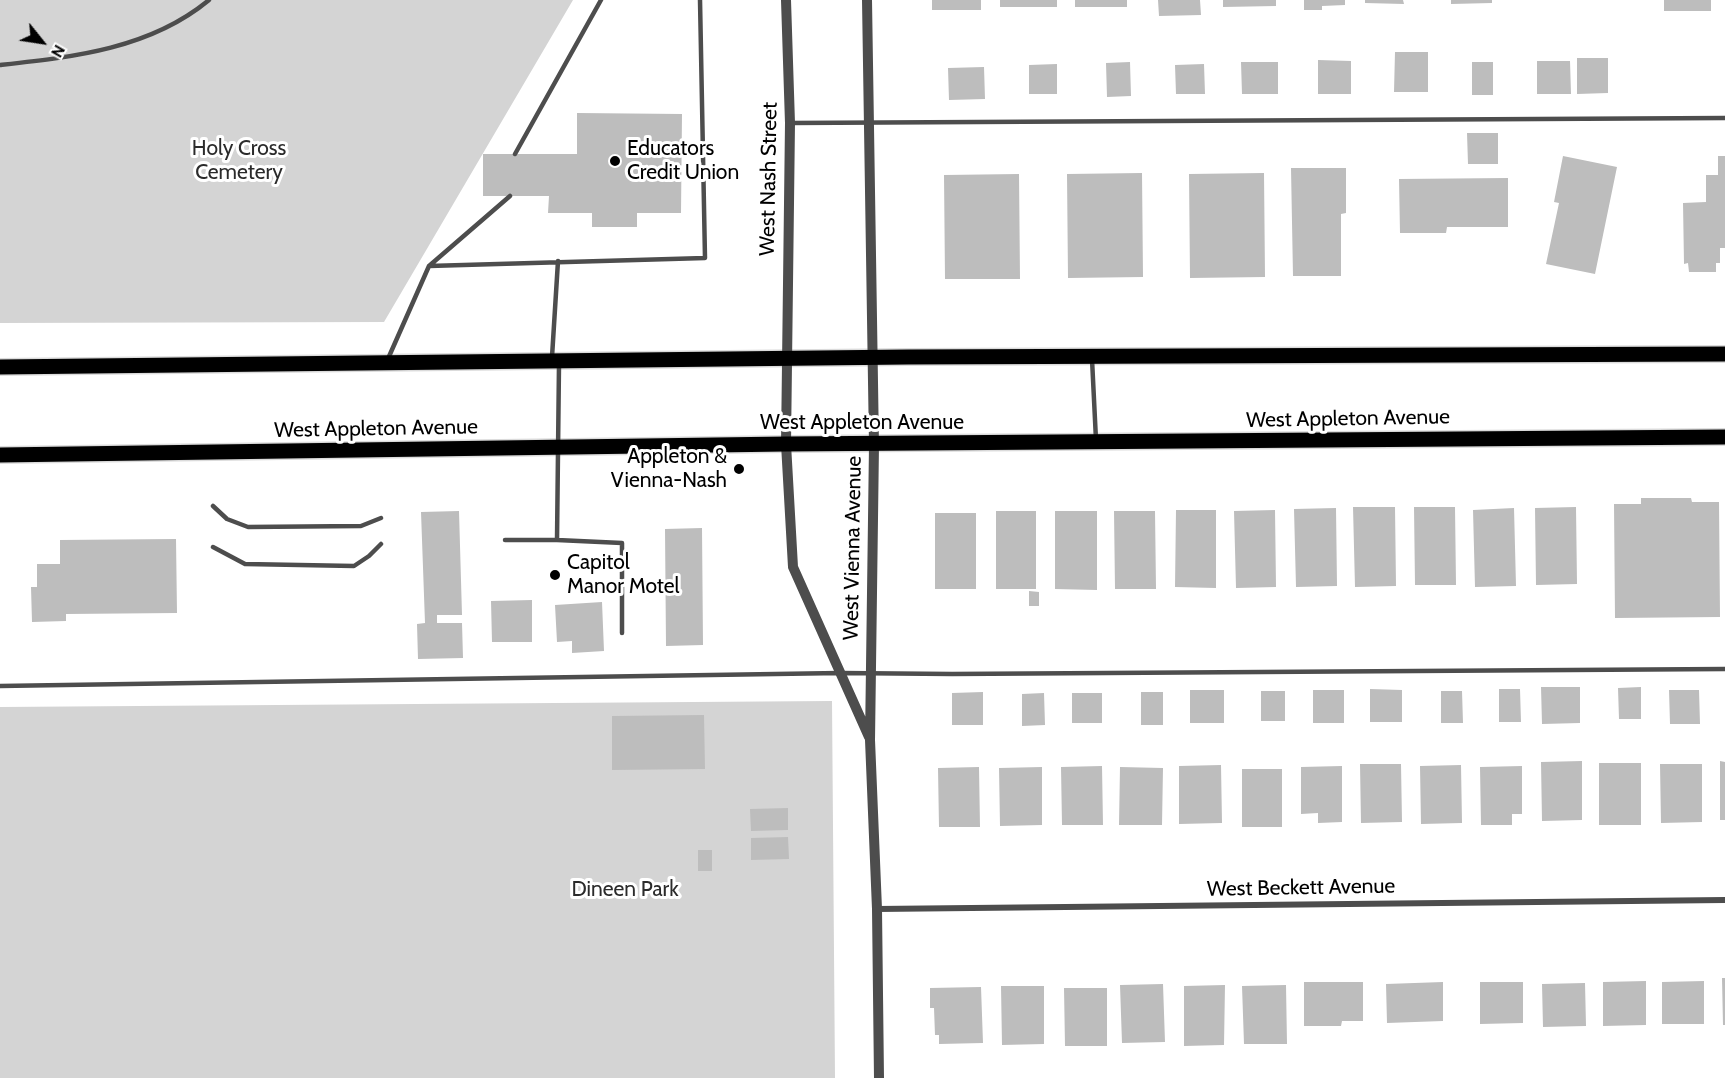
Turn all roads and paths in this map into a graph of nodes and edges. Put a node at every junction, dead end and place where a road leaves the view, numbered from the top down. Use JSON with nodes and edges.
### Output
{"nodes":[{"id":1,"x":209,"y":0,"type":"edge"},
{"id":2,"x":602,"y":0,"type":"edge"},
{"id":3,"x":700,"y":0,"type":"edge"},
{"id":4,"x":786,"y":0,"type":"edge"},
{"id":5,"x":867,"y":0,"type":"edge"},
{"id":6,"x":0,"y":65,"type":"edge"},
{"id":7,"x":1725,"y":118,"type":"edge"},
{"id":8,"x":868,"y":122,"type":"junction"},
{"id":9,"x":790,"y":123,"type":"junction"},
{"id":10,"x":515,"y":154,"type":"dead end"},
{"id":11,"x":510,"y":196,"type":"dead end"},
{"id":12,"x":558,"y":261,"type":"junction"},
{"id":13,"x":429,"y":266,"type":"junction"},
{"id":14,"x":1725,"y":354,"type":"edge"},
{"id":15,"x":1092,"y":356,"type":"junction"},
{"id":16,"x":873,"y":357,"type":"junction"},
{"id":17,"x":786,"y":359,"type":"junction"},
{"id":18,"x":555,"y":361,"type":"junction"},
{"id":19,"x":386,"y":363,"type":"junction"},
{"id":20,"x":0,"y":367,"type":"edge"},
{"id":21,"x":1725,"y":437,"type":"edge"},
{"id":22,"x":1096,"y":443,"type":"junction"},
{"id":23,"x":786,"y":444,"type":"junction"},
{"id":24,"x":874,"y":445,"type":"junction"},
{"id":25,"x":560,"y":447,"type":"junction"},
{"id":26,"x":0,"y":455,"type":"edge"},
{"id":27,"x":213,"y":506,"type":"dead end"},
{"id":28,"x":381,"y":518,"type":"dead end"},
{"id":29,"x":505,"y":540,"type":"dead end"},
{"id":30,"x":557,"y":540,"type":"junction"},
{"id":31,"x":381,"y":544,"type":"dead end"},
{"id":32,"x":213,"y":547,"type":"dead end"},
{"id":33,"x":622,"y":633,"type":"dead end"},
{"id":34,"x":1725,"y":669,"type":"edge"},
{"id":35,"x":871,"y":672,"type":"junction"},
{"id":36,"x":840,"y":673,"type":"junction"},
{"id":37,"x":0,"y":686,"type":"edge"},
{"id":38,"x":870,"y":740,"type":"junction"},
{"id":39,"x":1725,"y":900,"type":"edge"},
{"id":40,"x":877,"y":909,"type":"junction"},
{"id":41,"x":879,"y":1078,"type":"edge"}],
"edges":[{"from":1,"to":6,"type":"lane"},
{"from":2,"to":10,"type":"lane"},
{"from":3,"to":12,"type":"lane"},
{"from":4,"to":9,"type":"street","name":"West Nash Street"},
{"from":5,"to":8,"type":"street"},
{"from":7,"to":8,"type":"lane"},
{"from":8,"to":9,"type":"lane"},
{"from":8,"to":16,"type":"street"},
{"from":9,"to":17,"type":"street","name":"West Nash Street"},
{"from":11,"to":13,"type":"lane"},
{"from":12,"to":13,"type":"lane"},
{"from":12,"to":18,"type":"lane"},
{"from":13,"to":19,"type":"lane"},
{"from":14,"to":15,"type":"main road"},
{"from":15,"to":16,"type":"main road"},
{"from":15,"to":22,"type":"lane"},
{"from":16,"to":17,"type":"main road"},
{"from":16,"to":24,"type":"street","name":"West Vienna Avenue"},
{"from":17,"to":18,"type":"main road"},
{"from":17,"to":23,"type":"street","name":"West Vienna Avenue"},
{"from":18,"to":19,"type":"main road"},
{"from":18,"to":25,"type":"lane"},
{"from":19,"to":20,"type":"main road"},
{"from":21,"to":22,"type":"main road","name":"West Appleton Avenue"},
{"from":22,"to":24,"type":"main road","name":"West Appleton Avenue"},
{"from":23,"to":24,"type":"main road","name":"West Appleton Avenue"},
{"from":23,"to":25,"type":"main road","name":"West Appleton Avenue"},
{"from":23,"to":36,"type":"street","name":"West Vienna Avenue"},
{"from":24,"to":35,"type":"street","name":"West Vienna Avenue"},
{"from":25,"to":26,"type":"main road","name":"West Appleton Avenue"},
{"from":25,"to":30,"type":"lane"},
{"from":27,"to":28,"type":"lane"},
{"from":29,"to":30,"type":"lane"},
{"from":30,"to":33,"type":"lane"},
{"from":31,"to":32,"type":"lane"},
{"from":34,"to":35,"type":"lane"},
{"from":35,"to":36,"type":"lane"},
{"from":35,"to":38,"type":"street","name":"West Vienna Avenue"},
{"from":36,"to":37,"type":"lane"},
{"from":36,"to":38,"type":"street","name":"West Vienna Avenue"},
{"from":38,"to":40,"type":"street","name":"West Vienna Avenue"},
{"from":39,"to":40,"type":"street","name":"West Beckett Avenue"},
{"from":40,"to":41,"type":"street","name":"West Vienna Avenue"}]}
